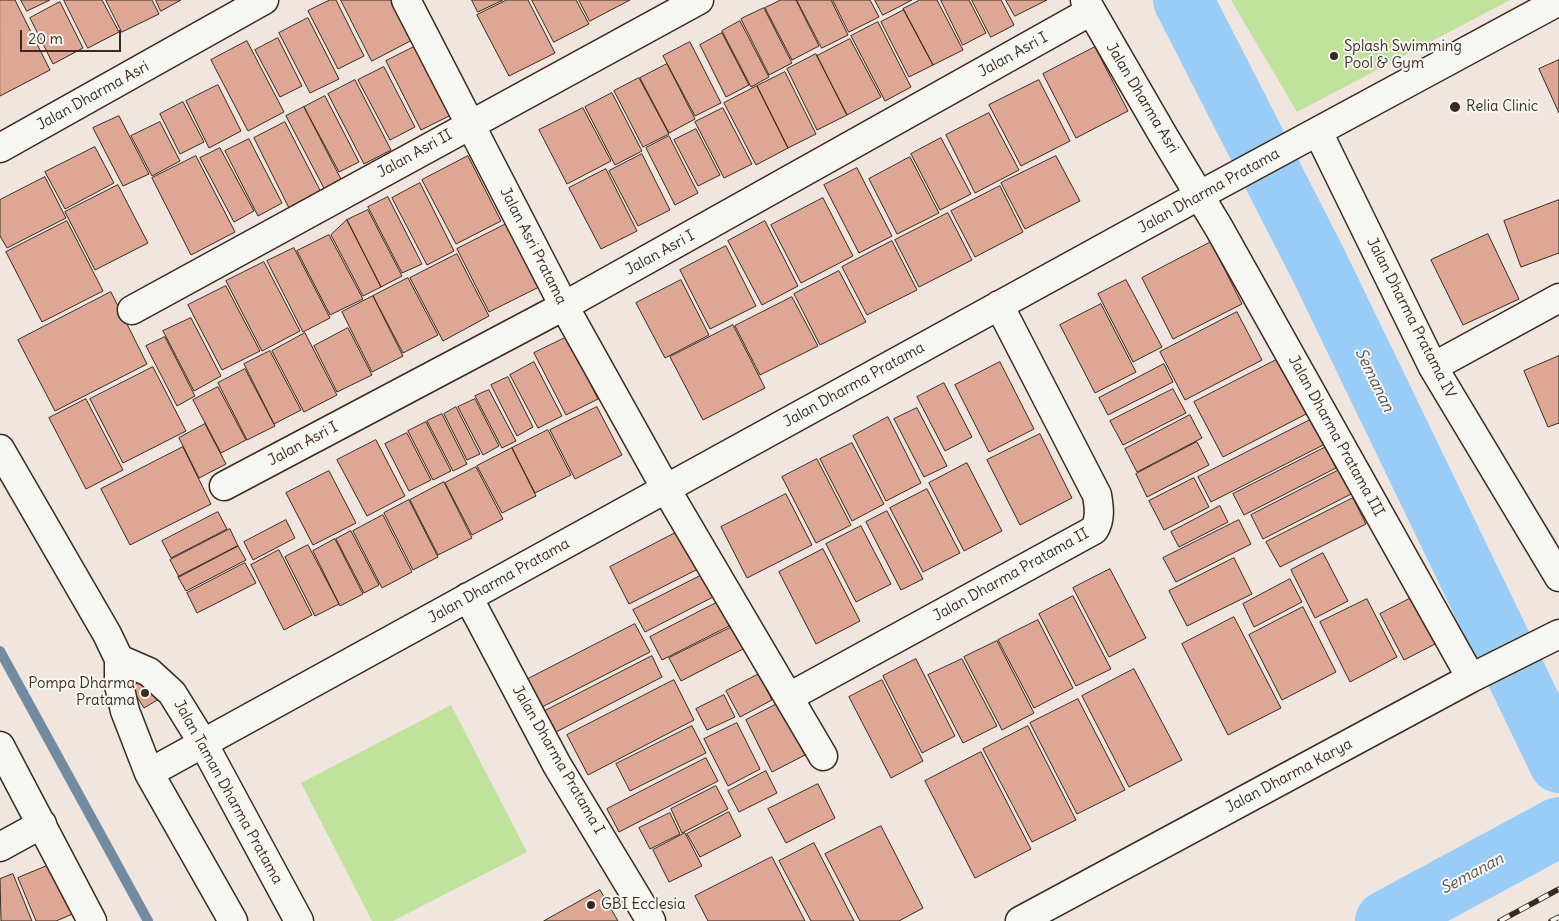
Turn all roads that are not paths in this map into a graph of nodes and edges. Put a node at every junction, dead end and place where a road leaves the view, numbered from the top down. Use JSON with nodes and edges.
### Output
{"nodes":[{"id":1,"x":264,"y":0,"type":"edge"},
{"id":2,"x":406,"y":0,"type":"edge"},
{"id":3,"x":700,"y":0,"type":"edge"},
{"id":4,"x":1559,"y":0,"type":"edge"},
{"id":5,"x":1088,"y":6,"type":"edge"},
{"id":6,"x":470,"y":124,"type":"junction"},
{"id":7,"x":1312,"y":134,"type":"junction"},
{"id":8,"x":0,"y":148,"type":"edge"},
{"id":9,"x":1202,"y":194,"type":"junction"},
{"id":10,"x":1559,"y":298,"type":"edge"},
{"id":11,"x":1000,"y":305,"type":"junction"},
{"id":12,"x":564,"y":306,"type":"junction"},
{"id":13,"x":132,"y":310,"type":"dead end"},
{"id":14,"x":1433,"y":367,"type":"junction"},
{"id":15,"x":0,"y":449,"type":"edge"},
{"id":16,"x":224,"y":486,"type":"dead end"},
{"id":17,"x":666,"y":488,"type":"junction"},
{"id":18,"x":1559,"y":577,"type":"edge"},
{"id":19,"x":468,"y":597,"type":"junction"},
{"id":20,"x":1559,"y":634,"type":"edge"},
{"id":21,"x":119,"y":659,"type":"junction"},
{"id":22,"x":1480,"y":673,"type":"junction"},
{"id":23,"x":789,"y":697,"type":"junction"},
{"id":24,"x":204,"y":743,"type":"junction"},
{"id":25,"x":0,"y":746,"type":"edge"},
{"id":26,"x":824,"y":756,"type":"dead end"},
{"id":27,"x":149,"y":772,"type":"junction"},
{"id":28,"x":42,"y":824,"type":"junction"},
{"id":29,"x":0,"y":847,"type":"edge"},
{"id":30,"x":92,"y":921,"type":"edge"},
{"id":31,"x":233,"y":921,"type":"edge"},
{"id":32,"x":299,"y":921,"type":"edge"},
{"id":33,"x":651,"y":921,"type":"edge"},
{"id":34,"x":1020,"y":921,"type":"edge"}],
"edges":[{"from":1,"to":8,"type":"street","name":"Jalan Dharma Asri"},
{"from":2,"to":6,"type":"street","name":"Jalan Asri Pratama"},
{"from":3,"to":6,"type":"street","name":"Jalan Asri II"},
{"from":4,"to":7,"type":"street","name":"Jalan Dharma Pratama"},
{"from":5,"to":9,"type":"street","name":"Jalan Dharma Asri"},
{"from":5,"to":12,"type":"street","name":"Jalan Asri I"},
{"from":6,"to":12,"type":"street","name":"Jalan Asri Pratama"},
{"from":6,"to":13,"type":"street","name":"Jalan Asri II"},
{"from":7,"to":9,"type":"street","name":"Jalan Dharma Pratama"},
{"from":7,"to":14,"type":"street","name":"Jalan Dharma Pratama IV"},
{"from":9,"to":11,"type":"street","name":"Jalan Dharma Pratama"},
{"from":9,"to":22,"type":"street","name":"Jalan Dharma Pratama III"},
{"from":10,"to":14,"type":"street"},
{"from":11,"to":17,"type":"street","name":"Jalan Dharma Pratama"},
{"from":11,"to":23,"type":"street","name":"Jalan Dharma Pratama II"},
{"from":12,"to":16,"type":"street","name":"Jalan Asri I"},
{"from":12,"to":17,"type":"street","name":"Jalan Asri Pratama"},
{"from":14,"to":18,"type":"street","name":"Jalan Dharma Pratama IV"},
{"from":15,"to":21,"type":"street"},
{"from":17,"to":19,"type":"street","name":"Jalan Dharma Pratama"},
{"from":17,"to":23,"type":"street"},
{"from":19,"to":24,"type":"street","name":"Jalan Dharma Pratama"},
{"from":19,"to":33,"type":"street","name":"Jalan Dharma Pratama I"},
{"from":20,"to":22,"type":"street","name":"Jalan Dharma Karya"},
{"from":21,"to":24,"type":"street","name":"Jalan Taman Dharma Pratama"},
{"from":21,"to":27,"type":"street"},
{"from":22,"to":34,"type":"street","name":"Jalan Dharma Karya"},
{"from":23,"to":26,"type":"street"},
{"from":24,"to":27,"type":"street","name":"Jalan Dharma Pratama"},
{"from":24,"to":32,"type":"street","name":"Jalan Taman Dharma Pratama"},
{"from":25,"to":28,"type":"street"},
{"from":27,"to":31,"type":"street"},
{"from":28,"to":29,"type":"street"},
{"from":28,"to":30,"type":"street"}]}
